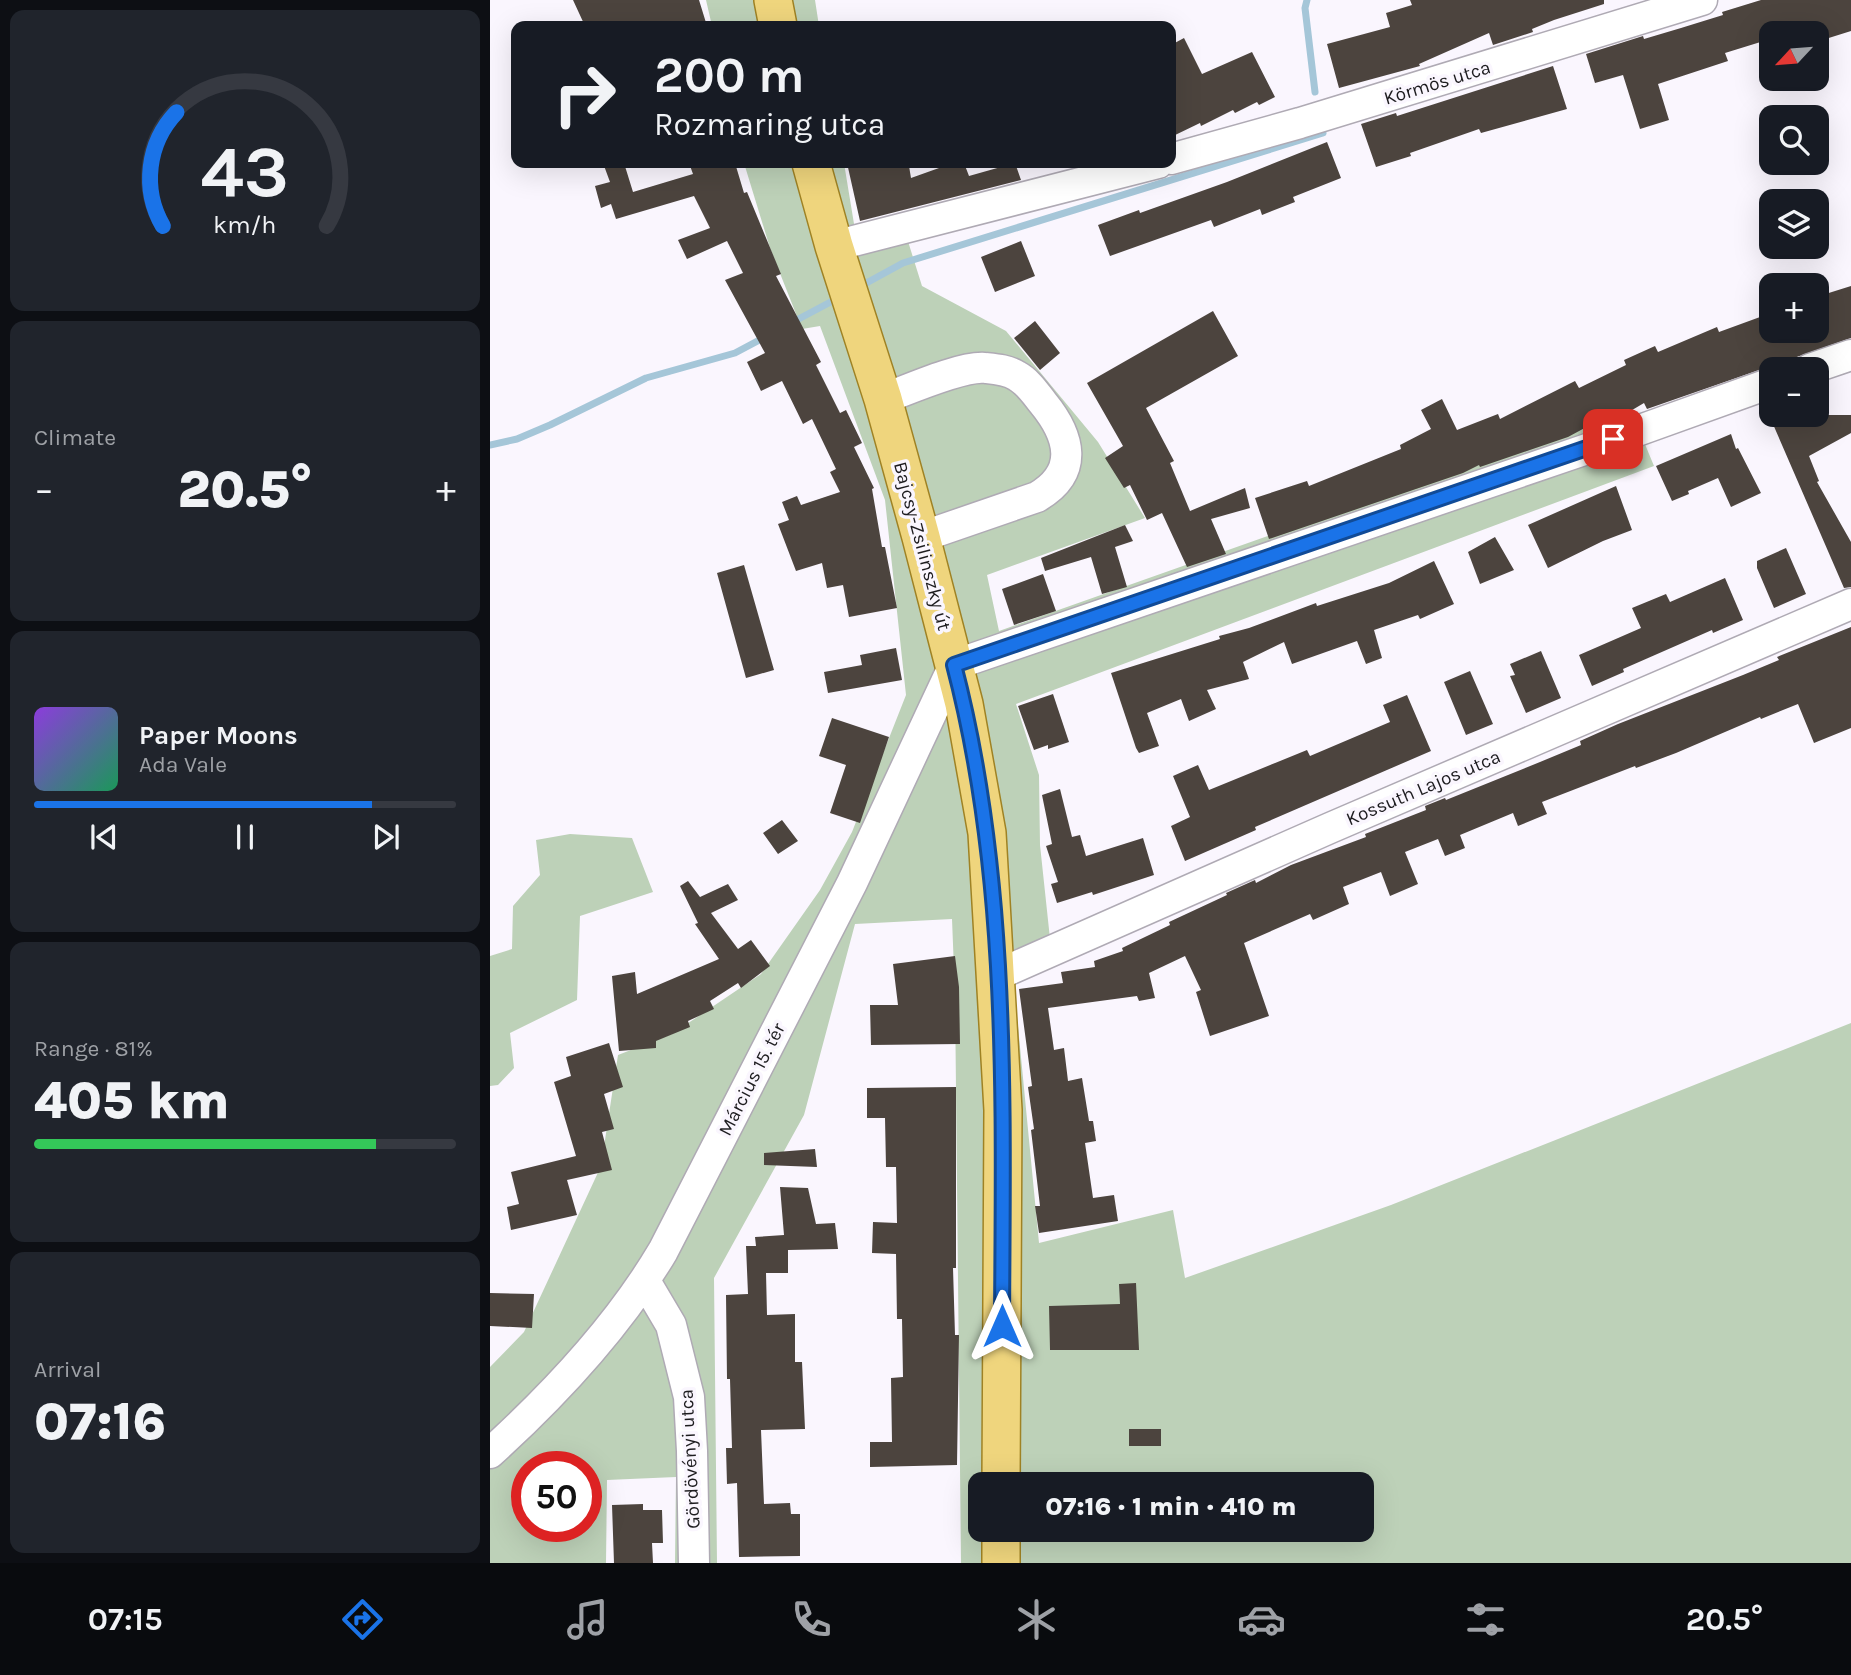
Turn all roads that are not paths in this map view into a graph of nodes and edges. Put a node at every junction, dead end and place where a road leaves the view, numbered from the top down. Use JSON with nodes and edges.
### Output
{"nodes":[{"id":1,"x":773,"y":0,"type":"edge"},
{"id":2,"x":1702,"y":0,"type":"edge"},
{"id":3,"x":777,"y":21,"type":"edge"},
{"id":4,"x":1176,"y":158,"type":"edge"},
{"id":5,"x":812,"y":168,"type":"edge"},
{"id":6,"x":1138,"y":168,"type":"edge"},
{"id":7,"x":834,"y":246,"type":"junction"},
{"id":8,"x":1851,"y":355,"type":"edge"},
{"id":9,"x":1829,"y":363,"type":"edge"},
{"id":10,"x":1759,"y":387,"type":"edge"},
{"id":11,"x":883,"y":399,"type":"junction"},
{"id":12,"x":921,"y":537,"type":"junction"},
{"id":13,"x":1851,"y":604,"type":"edge"},
{"id":14,"x":954,"y":665,"type":"junction"},
{"id":15,"x":997,"y":975,"type":"junction"},
{"id":16,"x":645,"y":1281,"type":"junction"},
{"id":17,"x":490,"y":1453,"type":"edge"},
{"id":18,"x":1001,"y":1472,"type":"edge"},
{"id":19,"x":1001,"y":1542,"type":"edge"},
{"id":20,"x":694,"y":1563,"type":"edge"},
{"id":21,"x":1001,"y":1563,"type":"edge"}],
"edges":[{"from":1,"to":3,"type":"main road"},
{"from":2,"to":4,"type":"street","name":"Körmös utca"},
{"from":5,"to":7,"type":"main road","name":"Bajcsy-Zsilinszky út"},
{"from":6,"to":7,"type":"street"},
{"from":7,"to":11,"type":"main road","name":"Bajcsy-Zsilinszky út"},
{"from":8,"to":9,"type":"street"},
{"from":10,"to":14,"type":"street"},
{"from":11,"to":12,"type":"main road","name":"Bajcsy-Zsilinszky út"},
{"from":11,"to":12,"type":"street"},
{"from":12,"to":14,"type":"main road","name":"Bajcsy-Zsilinszky út"},
{"from":13,"to":15,"type":"street","name":"Kossuth Lajos utca"},
{"from":14,"to":15,"type":"main road","name":"Bajcsy-Zsilinszky út"},
{"from":14,"to":16,"type":"street","name":"Március 15. tér"},
{"from":15,"to":18,"type":"main road","name":"Bajcsy-Zsilinszky út"},
{"from":16,"to":17,"type":"street","name":"Március 15. tér"},
{"from":16,"to":20,"type":"street","name":"Gördövényi utca"},
{"from":19,"to":21,"type":"main road"}]}
